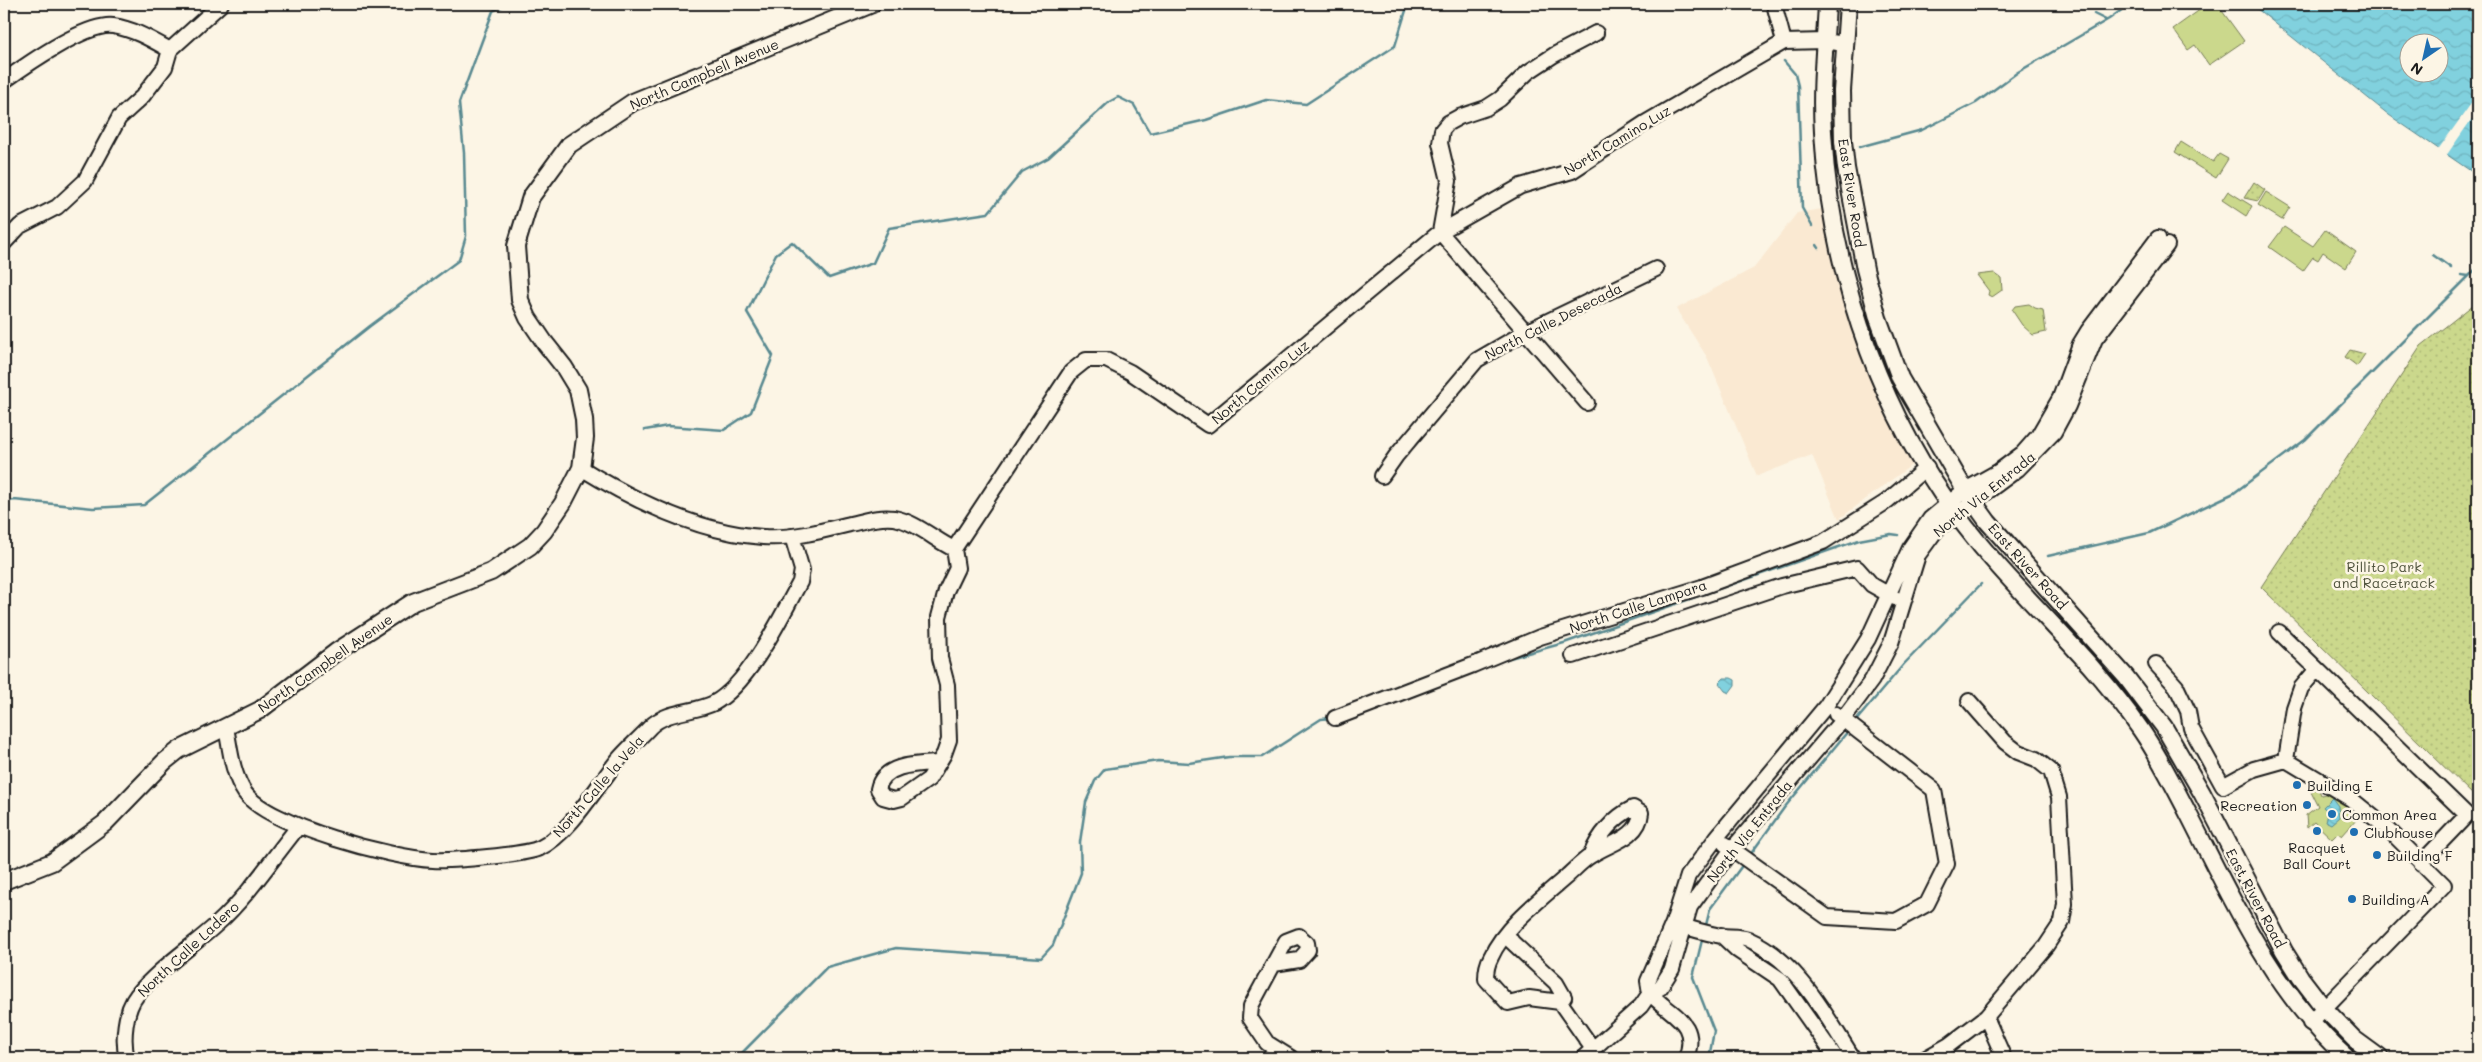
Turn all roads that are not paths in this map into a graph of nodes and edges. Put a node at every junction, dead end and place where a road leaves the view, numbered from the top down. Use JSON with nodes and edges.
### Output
{"nodes":[{"id":1,"x":221,"y":4,"type":"edge"},
{"id":2,"x":872,"y":4,"type":"edge"},
{"id":3,"x":1774,"y":4,"type":"edge"},
{"id":4,"x":1827,"y":4,"type":"edge"},
{"id":5,"x":1848,"y":4,"type":"edge"},
{"id":6,"x":1596,"y":33,"type":"dead end"},
{"id":7,"x":1825,"y":41,"type":"junction"},
{"id":8,"x":1784,"y":42,"type":"junction"},
{"id":9,"x":1844,"y":44,"type":"junction"},
{"id":10,"x":170,"y":50,"type":"junction"},
{"id":11,"x":4,"y":81,"type":"edge"},
{"id":12,"x":1440,"y":232,"type":"junction"},
{"id":13,"x":2162,"y":241,"type":"dead end"},
{"id":14,"x":4,"y":243,"type":"edge"},
{"id":15,"x":1656,"y":269,"type":"dead end"},
{"id":16,"x":1528,"y":331,"type":"junction"},
{"id":17,"x":1587,"y":403,"type":"dead end"},
{"id":18,"x":1927,"y":467,"type":"junction"},
{"id":19,"x":580,"y":468,"type":"junction"},
{"id":20,"x":1382,"y":476,"type":"dead end"},
{"id":21,"x":1969,"y":496,"type":"junction"},
{"id":22,"x":1953,"y":508,"type":"junction"},
{"id":23,"x":792,"y":536,"type":"junction"},
{"id":24,"x":954,"y":549,"type":"junction"},
{"id":25,"x":1888,"y":595,"type":"junction"},
{"id":26,"x":1905,"y":602,"type":"junction"},
{"id":27,"x":2279,"y":632,"type":"dead end"},
{"id":28,"x":1573,"y":656,"type":"dead end"},
{"id":29,"x":2156,"y":664,"type":"dead end"},
{"id":30,"x":2316,"y":669,"type":"junction"},
{"id":31,"x":1969,"y":701,"type":"dead end"},
{"id":32,"x":1826,"y":706,"type":"junction"},
{"id":33,"x":1335,"y":718,"type":"dead end"},
{"id":34,"x":1843,"y":719,"type":"junction"},
{"id":35,"x":226,"y":727,"type":"junction"},
{"id":36,"x":2286,"y":760,"type":"junction"},
{"id":37,"x":937,"y":763,"type":"dead end"},
{"id":38,"x":298,"y":827,"type":"junction"},
{"id":39,"x":1717,"y":837,"type":"junction"},
{"id":40,"x":1732,"y":849,"type":"junction"},
{"id":41,"x":1591,"y":855,"type":"dead end"},
{"id":42,"x":2420,"y":862,"type":"junction"},
{"id":43,"x":4,"y":881,"type":"edge"},
{"id":44,"x":1679,"y":925,"type":"junction"},
{"id":45,"x":1507,"y":934,"type":"junction"},
{"id":46,"x":1721,"y":936,"type":"junction"},
{"id":47,"x":1274,"y":964,"type":"dead end"},
{"id":48,"x":1795,"y":974,"type":"junction"},
{"id":49,"x":1783,"y":984,"type":"junction"},
{"id":50,"x":1650,"y":993,"type":"junction"},
{"id":51,"x":1560,"y":1002,"type":"junction"},
{"id":52,"x":2324,"y":1008,"type":"junction"},
{"id":53,"x":1986,"y":1017,"type":"junction"},
{"id":54,"x":2310,"y":1023,"type":"junction"},
{"id":55,"x":1588,"y":1054,"type":"edge"},
{"id":56,"x":126,"y":1058,"type":"edge"},
{"id":57,"x":1291,"y":1058,"type":"edge"},
{"id":58,"x":1686,"y":1058,"type":"edge"},
{"id":59,"x":1836,"y":1058,"type":"edge"},
{"id":60,"x":1853,"y":1058,"type":"edge"},
{"id":61,"x":1926,"y":1058,"type":"edge"},
{"id":62,"x":2004,"y":1058,"type":"edge"},
{"id":63,"x":2347,"y":1058,"type":"edge"},
{"id":64,"x":2380,"y":1058,"type":"edge"}],
"edges":[{"from":1,"to":10,"type":"street"},
{"from":2,"to":19,"type":"main road","name":"North Campbell Avenue"},
{"from":3,"to":8,"type":"street"},
{"from":4,"to":7,"type":"main road","name":"East River Road"},
{"from":5,"to":9,"type":"main road","name":"East River Road"},
{"from":6,"to":12,"type":"street"},
{"from":7,"to":8,"type":"street","name":"North Camino Luz"},
{"from":7,"to":9,"type":"street","name":"North Camino Luz"},
{"from":7,"to":18,"type":"main road","name":"East River Road"},
{"from":8,"to":12,"type":"street","name":"North Camino Luz"},
{"from":9,"to":21,"type":"main road","name":"East River Road"},
{"from":10,"to":11,"type":"street"},
{"from":10,"to":14,"type":"street"},
{"from":12,"to":16,"type":"street"},
{"from":12,"to":24,"type":"street","name":"North Camino Luz"},
{"from":13,"to":21,"type":"street","name":"North Via Entrada"},
{"from":15,"to":16,"type":"street","name":"North Calle Desecada"},
{"from":16,"to":17,"type":"street"},
{"from":16,"to":20,"type":"street","name":"North Calle Desecada"},
{"from":18,"to":22,"type":"main road","name":"East River Road"},
{"from":18,"to":33,"type":"street","name":"North Calle Lampara"},
{"from":19,"to":23,"type":"street"},
{"from":19,"to":35,"type":"main road","name":"North Campbell Avenue"},
{"from":21,"to":22,"type":"street","name":"North Via Entrada"},
{"from":21,"to":52,"type":"main road","name":"East River Road"},
{"from":22,"to":25,"type":"street","name":"North Via Entrada"},
{"from":22,"to":26,"type":"street","name":"North Via Entrada"},
{"from":22,"to":54,"type":"main road","name":"East River Road"},
{"from":23,"to":24,"type":"street"},
{"from":23,"to":38,"type":"street","name":"North Calle la Vela"},
{"from":24,"to":37,"type":"street"},
{"from":25,"to":26,"type":"street","name":"North Calle Lampara"},
{"from":25,"to":28,"type":"street","name":"North Calle Lampara"},
{"from":25,"to":32,"type":"street","name":"North Via Entrada"},
{"from":26,"to":34,"type":"street","name":"North Via Entrada"},
{"from":27,"to":30,"type":"street"},
{"from":29,"to":36,"type":"street"},
{"from":30,"to":36,"type":"street"},
{"from":30,"to":42,"type":"street"},
{"from":31,"to":53,"type":"street"},
{"from":32,"to":34,"type":"street"},
{"from":32,"to":39,"type":"street","name":"North Via Entrada"},
{"from":34,"to":40,"type":"street","name":"North Via Entrada"},
{"from":34,"to":40,"type":"street"},
{"from":35,"to":38,"type":"street","name":"North Calle la Vela"},
{"from":35,"to":43,"type":"main road","name":"North Campbell Avenue"},
{"from":36,"to":42,"type":"street"},
{"from":38,"to":56,"type":"street","name":"North Calle Ladero"},
{"from":39,"to":40,"type":"street"},
{"from":39,"to":44,"type":"street","name":"North Via Entrada"},
{"from":40,"to":44,"type":"street","name":"North Via Entrada"},
{"from":41,"to":45,"type":"street"},
{"from":42,"to":52,"type":"street"},
{"from":44,"to":46,"type":"street"},
{"from":44,"to":50,"type":"street","name":"North Via Entrada"},
{"from":45,"to":51,"type":"street"},
{"from":45,"to":51,"type":"street"},
{"from":46,"to":48,"type":"street"},
{"from":46,"to":49,"type":"street"},
{"from":47,"to":57,"type":"street"},
{"from":48,"to":49,"type":"street"},
{"from":48,"to":60,"type":"street"},
{"from":49,"to":59,"type":"street"},
{"from":50,"to":55,"type":"street"},
{"from":50,"to":58,"type":"street"},
{"from":51,"to":55,"type":"street"},
{"from":52,"to":54,"type":"street"},
{"from":52,"to":64,"type":"main road","name":"East River Road"},
{"from":53,"to":61,"type":"street"},
{"from":53,"to":62,"type":"street"},
{"from":54,"to":63,"type":"main road","name":"East River Road"}]}
